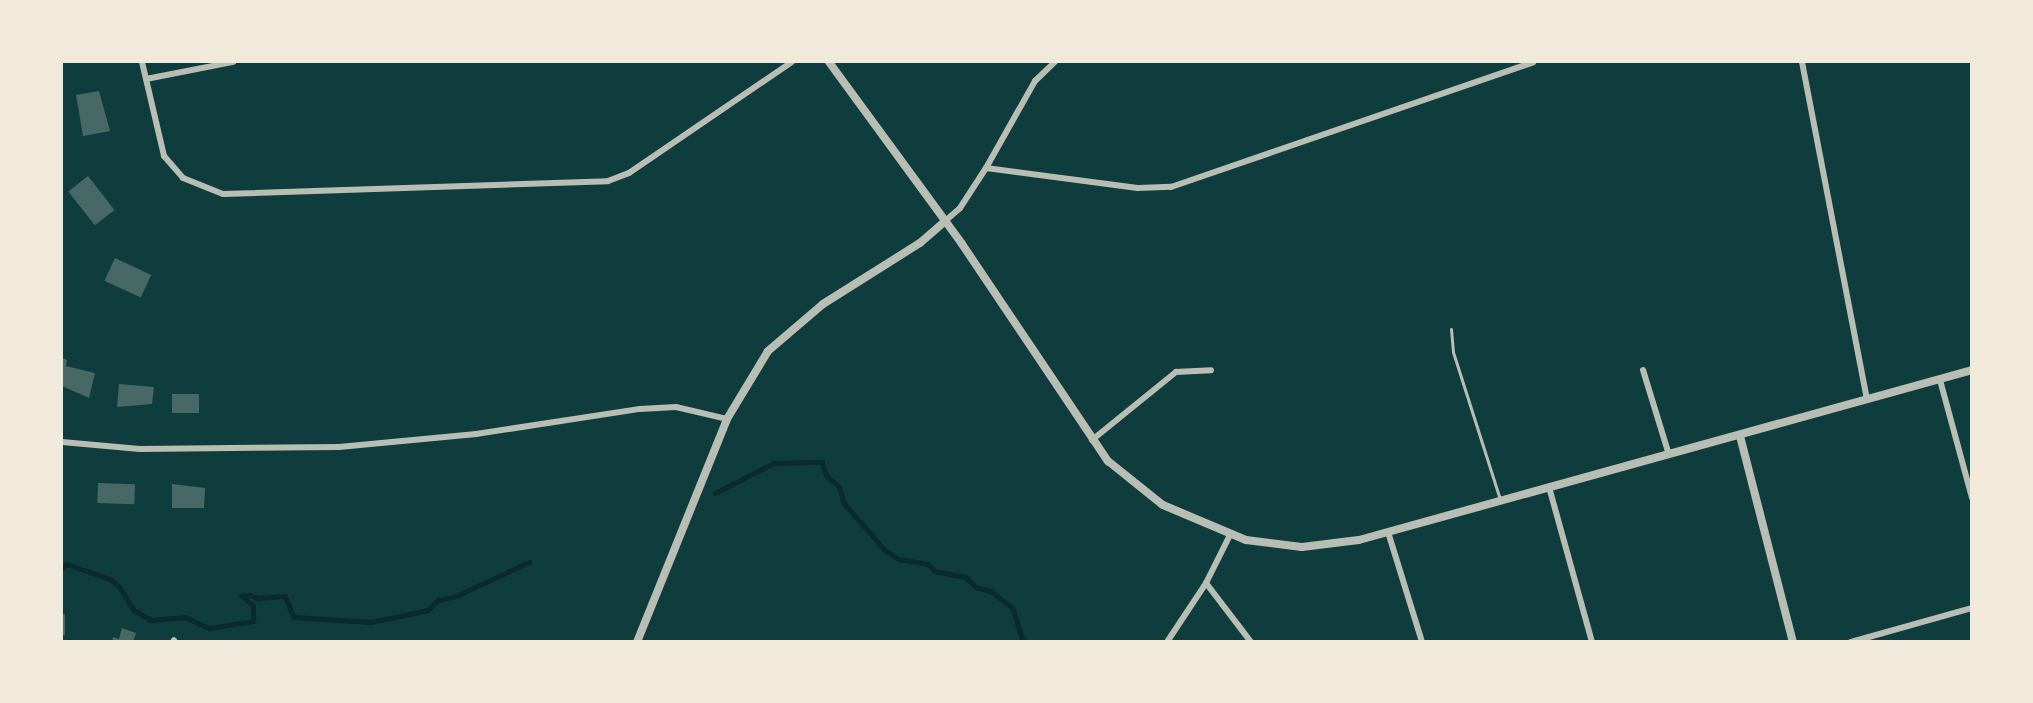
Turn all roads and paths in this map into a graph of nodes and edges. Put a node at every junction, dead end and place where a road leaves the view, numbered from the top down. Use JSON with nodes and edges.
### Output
{"nodes":[{"id":1,"x":142,"y":62,"type":"edge"},
{"id":2,"x":233,"y":62,"type":"edge"},
{"id":3,"x":792,"y":62,"type":"edge"},
{"id":4,"x":829,"y":62,"type":"edge"},
{"id":5,"x":1055,"y":62,"type":"edge"},
{"id":6,"x":1533,"y":62,"type":"edge"},
{"id":7,"x":1802,"y":62,"type":"edge"},
{"id":8,"x":146,"y":79,"type":"junction"},
{"id":9,"x":986,"y":168,"type":"junction"},
{"id":10,"x":944,"y":222,"type":"junction"},
{"id":11,"x":1451,"y":329,"type":"dead end"},
{"id":12,"x":1211,"y":370,"type":"dead end"},
{"id":13,"x":1643,"y":370,"type":"dead end"},
{"id":14,"x":1971,"y":370,"type":"edge"},
{"id":15,"x":1940,"y":380,"type":"junction"},
{"id":16,"x":1867,"y":398,"type":"junction"},
{"id":17,"x":727,"y":419,"type":"junction"},
{"id":18,"x":1740,"y":436,"type":"junction"},
{"id":19,"x":1092,"y":440,"type":"junction"},
{"id":20,"x":62,"y":442,"type":"edge"},
{"id":21,"x":1668,"y":452,"type":"junction"},
{"id":22,"x":1549,"y":487,"type":"junction"},
{"id":23,"x":1971,"y":498,"type":"edge"},
{"id":24,"x":1500,"y":501,"type":"junction"},
{"id":25,"x":1388,"y":532,"type":"junction"},
{"id":26,"x":1230,"y":535,"type":"junction"},
{"id":27,"x":1206,"y":583,"type":"junction"},
{"id":28,"x":1971,"y":608,"type":"edge"},
{"id":29,"x":637,"y":642,"type":"edge"},
{"id":30,"x":1167,"y":642,"type":"edge"},
{"id":31,"x":1251,"y":642,"type":"edge"},
{"id":32,"x":1422,"y":642,"type":"edge"},
{"id":33,"x":1592,"y":642,"type":"edge"},
{"id":34,"x":1793,"y":642,"type":"edge"},
{"id":35,"x":1851,"y":642,"type":"edge"}],
"edges":[{"from":1,"to":8,"type":"street"},
{"from":2,"to":8,"type":"street"},
{"from":3,"to":8,"type":"street"},
{"from":4,"to":10,"type":"street"},
{"from":5,"to":9,"type":"street"},
{"from":6,"to":9,"type":"street"},
{"from":7,"to":16,"type":"street"},
{"from":9,"to":10,"type":"street"},
{"from":10,"to":17,"type":"street"},
{"from":10,"to":19,"type":"street"},
{"from":11,"to":24,"type":"lane"},
{"from":12,"to":19,"type":"street"},
{"from":13,"to":21,"type":"street"},
{"from":14,"to":15,"type":"street"},
{"from":15,"to":16,"type":"street"},
{"from":15,"to":23,"type":"street"},
{"from":16,"to":18,"type":"street"},
{"from":17,"to":20,"type":"street"},
{"from":17,"to":29,"type":"street"},
{"from":18,"to":21,"type":"street"},
{"from":18,"to":34,"type":"street"},
{"from":19,"to":26,"type":"street"},
{"from":21,"to":22,"type":"street"},
{"from":22,"to":24,"type":"street"},
{"from":22,"to":33,"type":"street"},
{"from":24,"to":25,"type":"street"},
{"from":25,"to":26,"type":"street"},
{"from":25,"to":32,"type":"street"},
{"from":26,"to":27,"type":"street"},
{"from":27,"to":30,"type":"street"},
{"from":27,"to":31,"type":"street"},
{"from":28,"to":35,"type":"street"}]}
